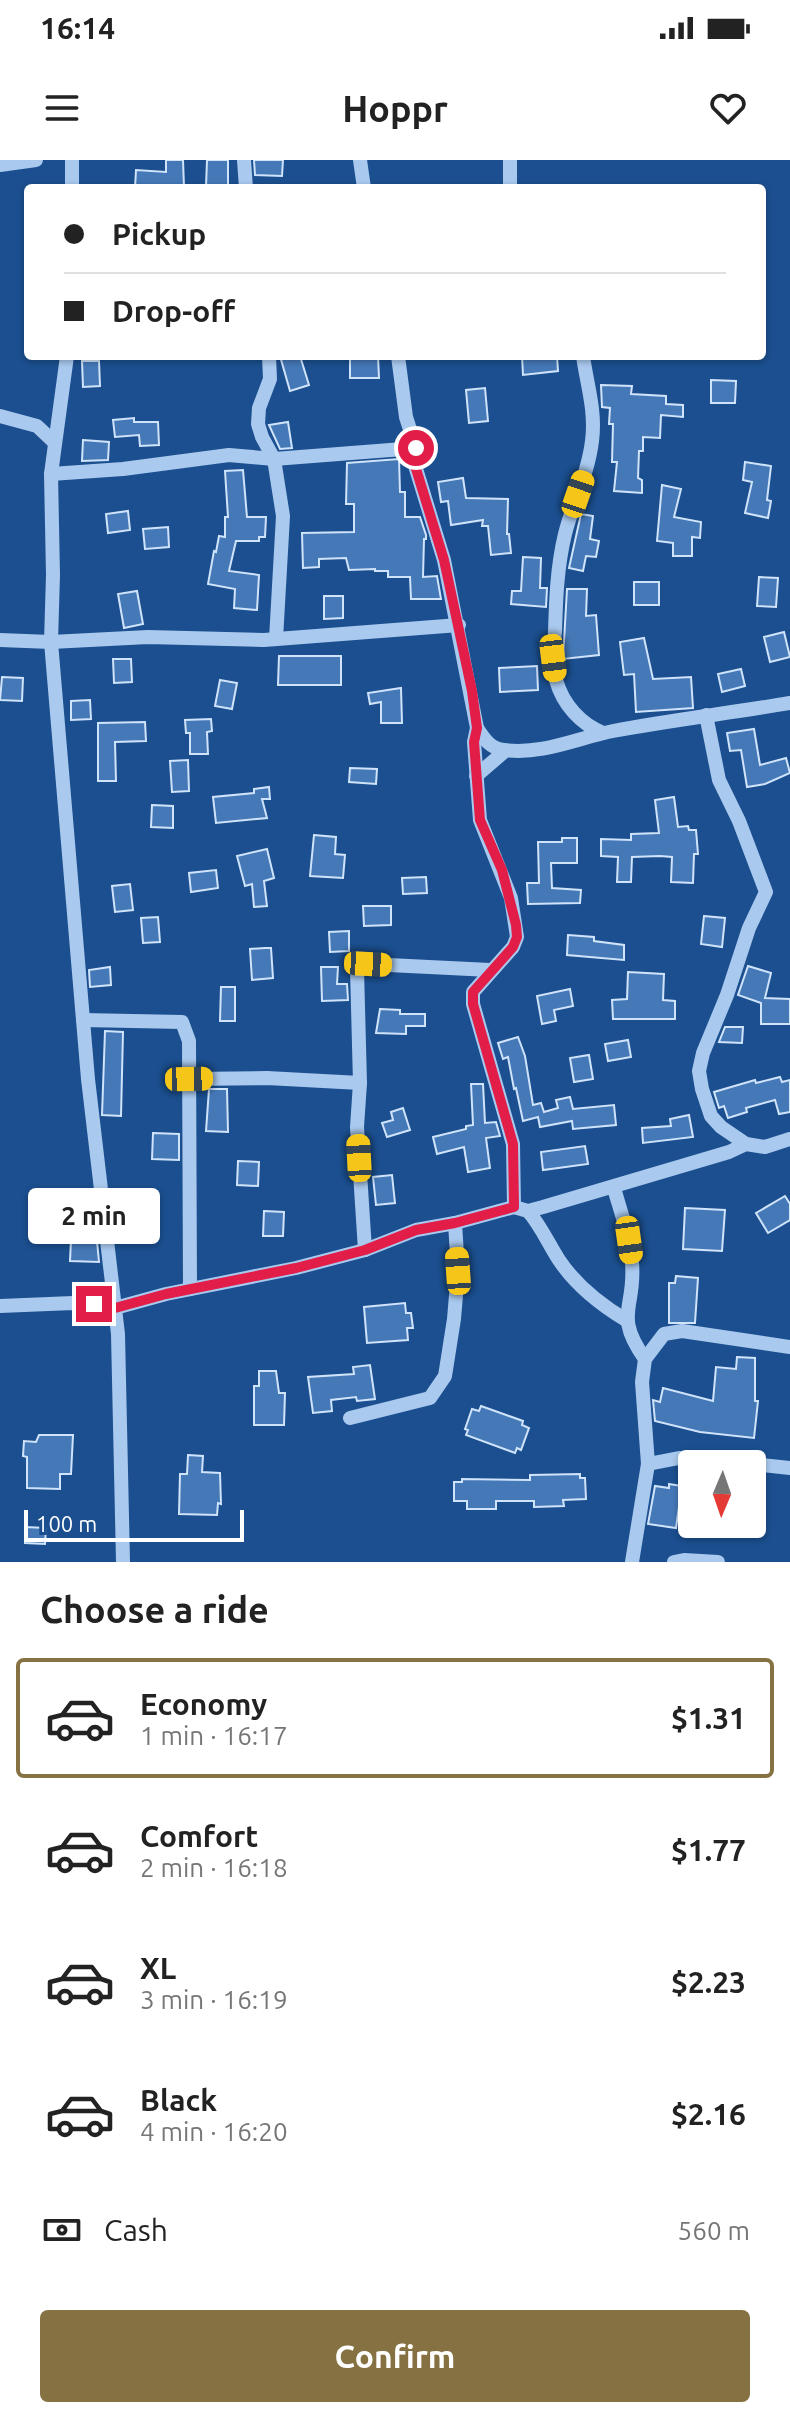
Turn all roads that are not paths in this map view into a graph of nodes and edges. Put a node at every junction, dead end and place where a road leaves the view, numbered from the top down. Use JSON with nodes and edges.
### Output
{"nodes":[{"id":1,"x":36,"y":160,"type":"edge"},
{"id":2,"x":72,"y":160,"type":"edge"},
{"id":3,"x":244,"y":160,"type":"edge"},
{"id":4,"x":360,"y":160,"type":"edge"},
{"id":5,"x":510,"y":160,"type":"edge"},
{"id":6,"x":0,"y":165,"type":"edge"},
{"id":7,"x":72,"y":184,"type":"edge"},
{"id":8,"x":246,"y":184,"type":"edge"},
{"id":9,"x":363,"y":184,"type":"edge"},
{"id":10,"x":510,"y":184,"type":"edge"},
{"id":11,"x":66,"y":360,"type":"edge"},
{"id":12,"x":269,"y":360,"type":"edge"},
{"id":13,"x":399,"y":360,"type":"edge"},
{"id":14,"x":584,"y":360,"type":"edge"},
{"id":15,"x":0,"y":416,"type":"edge"},
{"id":16,"x":55,"y":443,"type":"junction"},
{"id":17,"x":416,"y":448,"type":"junction"},
{"id":18,"x":274,"y":459,"type":"junction"},
{"id":19,"x":51,"y":474,"type":"junction"},
{"id":20,"x":459,"y":625,"type":"junction"},
{"id":21,"x":276,"y":639,"type":"junction"},
{"id":22,"x":0,"y":640,"type":"edge"},
{"id":23,"x":51,"y":642,"type":"junction"},
{"id":24,"x":790,"y":703,"type":"edge"},
{"id":25,"x":706,"y":715,"type":"junction"},
{"id":26,"x":477,"y":728,"type":"junction"},
{"id":27,"x":603,"y":733,"type":"junction"},
{"id":28,"x":505,"y":751,"type":"junction"},
{"id":29,"x":476,"y":776,"type":"junction"},
{"id":30,"x":490,"y":970,"type":"junction"},
{"id":31,"x":83,"y":1020,"type":"junction"},
{"id":32,"x":189,"y":1079,"type":"junction"},
{"id":33,"x":360,"y":1083,"type":"junction"},
{"id":34,"x":790,"y":1139,"type":"edge"},
{"id":35,"x":746,"y":1144,"type":"junction"},
{"id":36,"x":614,"y":1188,"type":"junction"},
{"id":37,"x":521,"y":1209,"type":"junction"},
{"id":38,"x":455,"y":1223,"type":"junction"},
{"id":39,"x":365,"y":1250,"type":"junction"},
{"id":40,"x":190,"y":1289,"type":"junction"},
{"id":41,"x":0,"y":1306,"type":"edge"},
{"id":42,"x":115,"y":1308,"type":"junction"},
{"id":43,"x":626,"y":1320,"type":"junction"},
{"id":44,"x":790,"y":1347,"type":"edge"},
{"id":45,"x":645,"y":1359,"type":"junction"},
{"id":46,"x":350,"y":1418,"type":"dead end"},
{"id":47,"x":678,"y":1458,"type":"edge"},
{"id":48,"x":648,"y":1464,"type":"junction"},
{"id":49,"x":766,"y":1465,"type":"edge"},
{"id":50,"x":790,"y":1468,"type":"edge"},
{"id":51,"x":123,"y":1562,"type":"edge"},
{"id":52,"x":632,"y":1562,"type":"edge"},
{"id":53,"x":674,"y":1562,"type":"edge"},
{"id":54,"x":718,"y":1562,"type":"edge"}],
"edges":[{"from":1,"to":6,"type":"street"},
{"from":2,"to":7,"type":"street"},
{"from":3,"to":8,"type":"street"},
{"from":4,"to":9,"type":"street"},
{"from":5,"to":10,"type":"street"},
{"from":11,"to":16,"type":"street"},
{"from":12,"to":18,"type":"street"},
{"from":13,"to":17,"type":"street"},
{"from":14,"to":27,"type":"street"},
{"from":15,"to":16,"type":"street"},
{"from":16,"to":19,"type":"street"},
{"from":17,"to":18,"type":"street"},
{"from":17,"to":20,"type":"street"},
{"from":18,"to":19,"type":"street"},
{"from":18,"to":21,"type":"street"},
{"from":19,"to":23,"type":"street"},
{"from":20,"to":21,"type":"street"},
{"from":20,"to":26,"type":"street"},
{"from":21,"to":23,"type":"street"},
{"from":22,"to":23,"type":"street"},
{"from":23,"to":31,"type":"street"},
{"from":24,"to":25,"type":"street"},
{"from":25,"to":27,"type":"street"},
{"from":25,"to":35,"type":"street"},
{"from":26,"to":28,"type":"street"},
{"from":26,"to":29,"type":"street"},
{"from":27,"to":28,"type":"street"},
{"from":28,"to":29,"type":"street"},
{"from":29,"to":30,"type":"street"},
{"from":30,"to":33,"type":"street"},
{"from":30,"to":37,"type":"street"},
{"from":31,"to":32,"type":"street"},
{"from":31,"to":42,"type":"street"},
{"from":32,"to":33,"type":"street"},
{"from":32,"to":40,"type":"street"},
{"from":33,"to":39,"type":"street"},
{"from":34,"to":35,"type":"street"},
{"from":35,"to":36,"type":"street"},
{"from":36,"to":37,"type":"street"},
{"from":36,"to":43,"type":"street"},
{"from":37,"to":38,"type":"street"},
{"from":37,"to":43,"type":"street"},
{"from":38,"to":39,"type":"street"},
{"from":38,"to":46,"type":"street"},
{"from":39,"to":40,"type":"street"},
{"from":40,"to":42,"type":"street"},
{"from":41,"to":42,"type":"street"},
{"from":42,"to":51,"type":"street"},
{"from":43,"to":45,"type":"street"},
{"from":44,"to":45,"type":"street"},
{"from":45,"to":48,"type":"street"},
{"from":47,"to":48,"type":"street"},
{"from":48,"to":52,"type":"street"},
{"from":49,"to":50,"type":"street"},
{"from":53,"to":54,"type":"street"}]}
